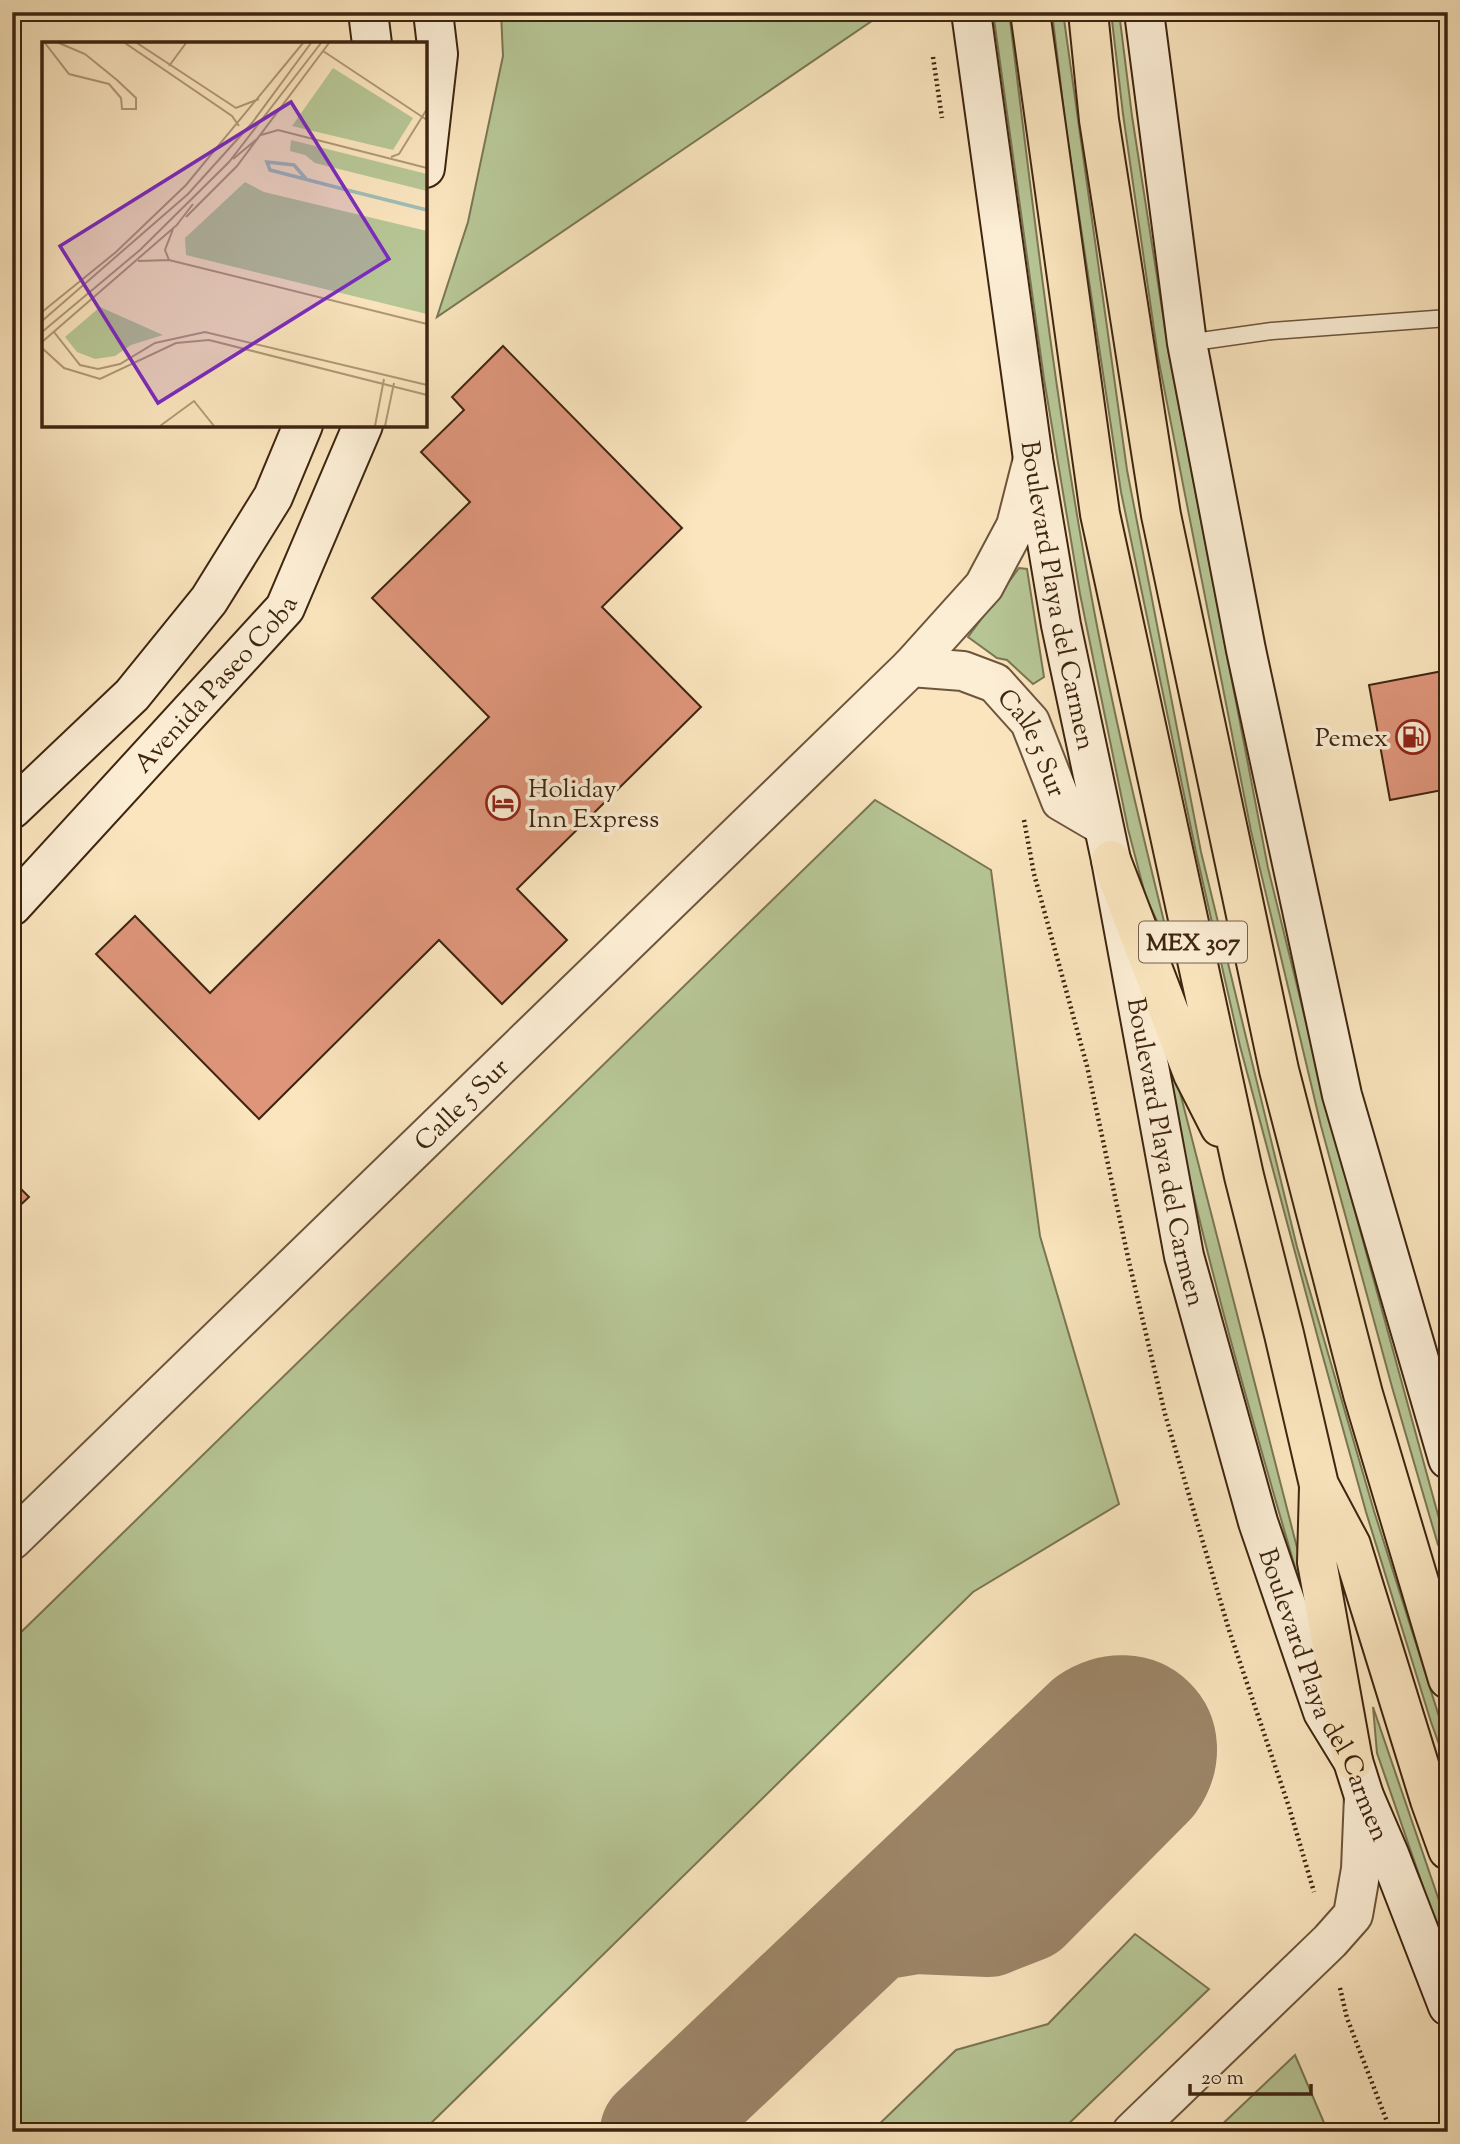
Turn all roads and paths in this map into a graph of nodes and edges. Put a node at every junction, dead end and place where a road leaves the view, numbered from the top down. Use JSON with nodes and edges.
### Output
{"nodes":[{"id":1,"x":368,"y":12,"type":"edge"},
{"id":2,"x":433,"y":12,"type":"edge"},
{"id":3,"x":971,"y":12,"type":"edge"},
{"id":4,"x":1030,"y":12,"type":"edge"},
{"id":5,"x":1088,"y":12,"type":"edge"},
{"id":6,"x":1150,"y":22,"type":"edge"},
{"id":7,"x":372,"y":42,"type":"edge"},
{"id":8,"x":933,"y":51,"type":"dead end"},
{"id":9,"x":944,"y":131,"type":"dead end"},
{"id":10,"x":427,"y":150,"type":"edge"},
{"id":11,"x":1448,"y":318,"type":"edge"},
{"id":12,"x":1187,"y":343,"type":"junction"},
{"id":13,"x":302,"y":427,"type":"edge"},
{"id":14,"x":362,"y":427,"type":"edge"},
{"id":15,"x":1033,"y":460,"type":"junction"},
{"id":16,"x":911,"y":667,"type":"junction"},
{"id":17,"x":12,"y":809,"type":"edge"},
{"id":18,"x":1022,"y":810,"type":"dead end"},
{"id":19,"x":1106,"y":843,"type":"junction"},
{"id":20,"x":12,"y":906,"type":"edge"},
{"id":21,"x":1244,"y":1176,"type":"junction"},
{"id":22,"x":1448,"y":1460,"type":"edge"},
{"id":23,"x":1319,"y":1485,"type":"junction"},
{"id":24,"x":12,"y":1540,"type":"edge"},
{"id":25,"x":1448,"y":1679,"type":"edge"},
{"id":26,"x":1359,"y":1778,"type":"junction"},
{"id":27,"x":1448,"y":1850,"type":"edge"},
{"id":28,"x":1331,"y":1941,"type":"junction"},
{"id":29,"x":1448,"y":2006,"type":"edge"},
{"id":30,"x":1132,"y":2132,"type":"edge"},
{"id":31,"x":1391,"y":2132,"type":"edge"}],
"edges":[{"from":1,"to":7,"type":"main road"},
{"from":2,"to":10,"type":"main road"},
{"from":3,"to":15,"type":"main road","name":"Boulevard Playa del Carmen"},
{"from":4,"to":21,"type":"highway","number":"MEX 307"},
{"from":5,"to":25,"type":"highway","number":"MEX 307"},
{"from":6,"to":12,"type":"main road"},
{"from":8,"to":9,"type":"path"},
{"from":11,"to":12,"type":"lane"},
{"from":12,"to":22,"type":"main road"},
{"from":13,"to":17,"type":"main road","name":"Avenida Paseo Coba"},
{"from":14,"to":20,"type":"main road","name":"Avenida Paseo Coba"},
{"from":15,"to":16,"type":"main road","name":"Calle 5 Sur"},
{"from":15,"to":19,"type":"main road","name":"Boulevard Playa del Carmen"},
{"from":16,"to":19,"type":"main road","name":"Calle 5 Sur"},
{"from":16,"to":24,"type":"main road","name":"Calle 5 Sur"},
{"from":18,"to":28,"type":"path"},
{"from":19,"to":21,"type":"highway"},
{"from":19,"to":26,"type":"main road","name":"Boulevard Playa del Carmen"},
{"from":21,"to":23,"type":"highway","number":"MEX 307"},
{"from":23,"to":26,"type":"highway"},
{"from":23,"to":27,"type":"highway","number":"MEX 307"},
{"from":26,"to":28,"type":"main road"},
{"from":26,"to":29,"type":"main road","name":"Boulevard Playa del Carmen"},
{"from":28,"to":30,"type":"main road"},
{"from":28,"to":31,"type":"path"}]}
